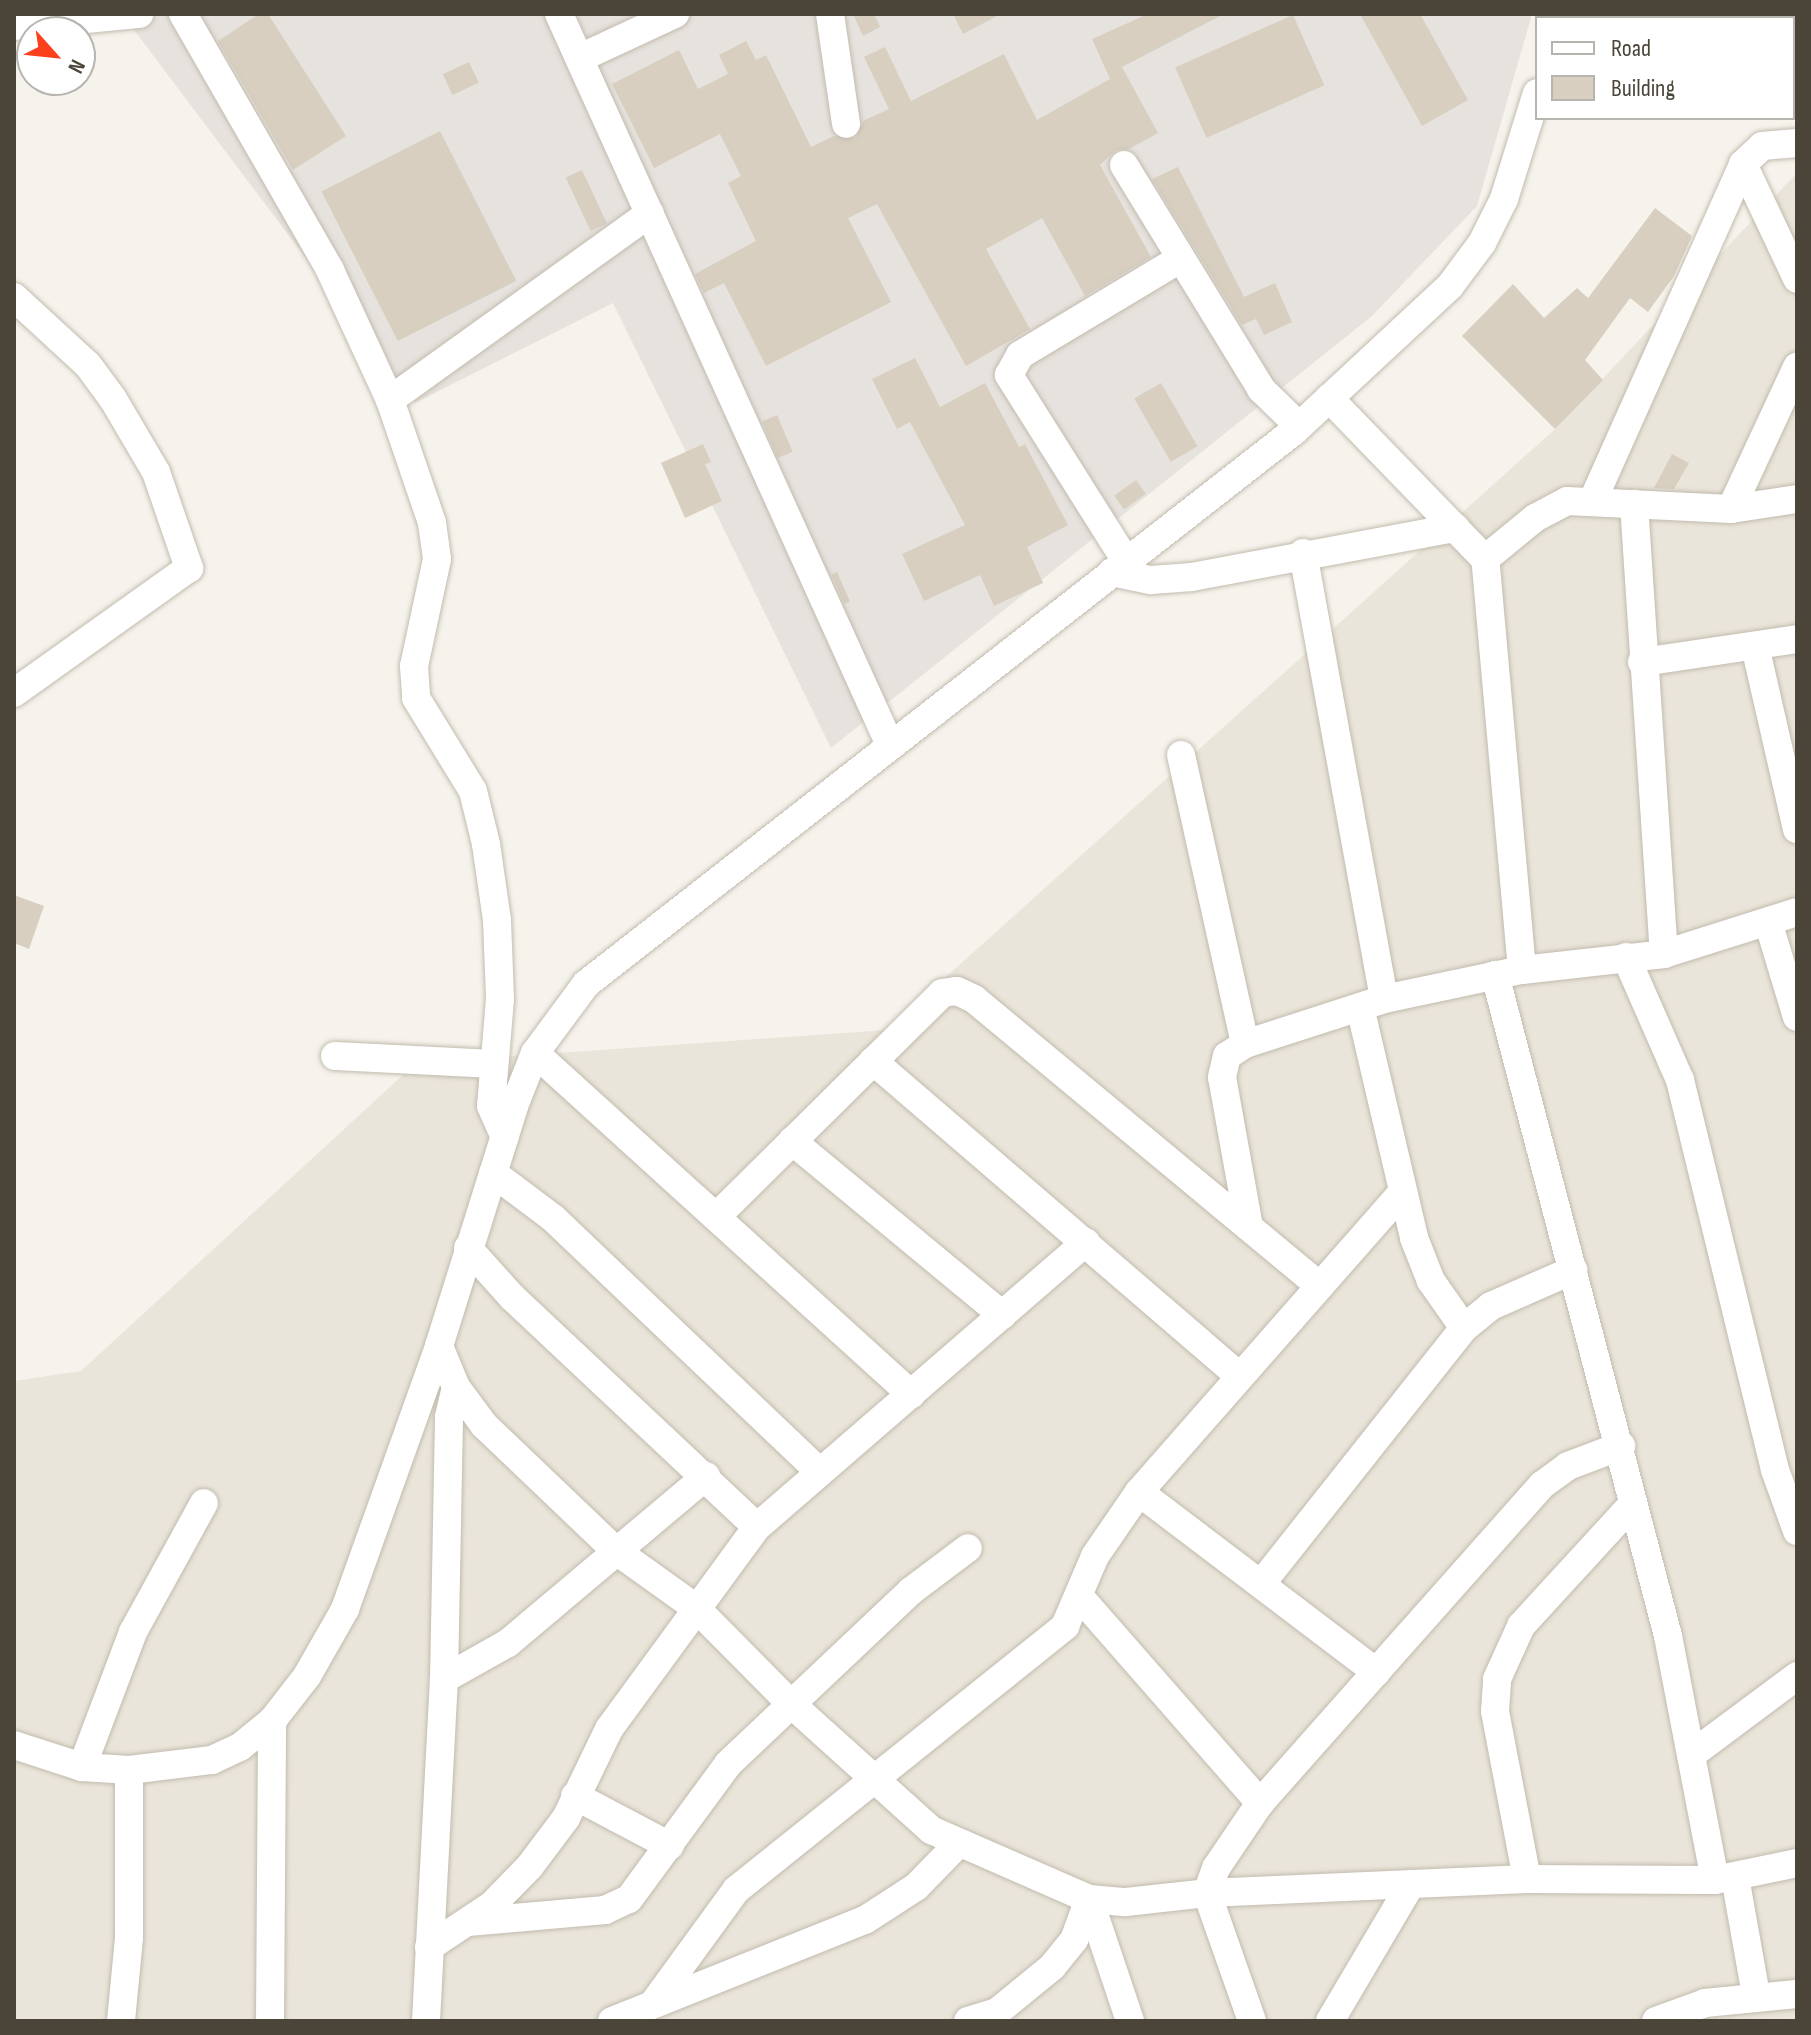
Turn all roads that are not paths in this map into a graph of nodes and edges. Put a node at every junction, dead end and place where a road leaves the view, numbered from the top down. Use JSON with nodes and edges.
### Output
{"nodes":[{"id":1,"x":139,"y":14,"type":"edge"},
{"id":2,"x":183,"y":14,"type":"edge"},
{"id":3,"x":559,"y":14,"type":"edge"},
{"id":4,"x":675,"y":14,"type":"edge"},
{"id":5,"x":830,"y":14,"type":"edge"},
{"id":6,"x":14,"y":26,"type":"edge"},
{"id":7,"x":580,"y":58,"type":"junction"},
{"id":8,"x":1535,"y":99,"type":"edge"},
{"id":9,"x":846,"y":124,"type":"dead end"},
{"id":10,"x":1797,"y":143,"type":"edge"},
{"id":11,"x":1743,"y":164,"type":"junction"},
{"id":12,"x":1124,"y":165,"type":"dead end"},
{"id":13,"x":650,"y":213,"type":"junction"},
{"id":14,"x":1178,"y":260,"type":"junction"},
{"id":15,"x":1797,"y":279,"type":"edge"},
{"id":16,"x":14,"y":297,"type":"edge"},
{"id":17,"x":1797,"y":367,"type":"edge"},
{"id":18,"x":1329,"y":398,"type":"junction"},
{"id":19,"x":390,"y":400,"type":"junction"},
{"id":20,"x":1299,"y":426,"type":"junction"},
{"id":21,"x":1797,"y":499,"type":"edge"},
{"id":22,"x":1593,"y":500,"type":"junction"},
{"id":23,"x":1634,"y":504,"type":"junction"},
{"id":24,"x":1731,"y":509,"type":"junction"},
{"id":25,"x":1455,"y":528,"type":"junction"},
{"id":26,"x":1303,"y":553,"type":"junction"},
{"id":27,"x":1485,"y":559,"type":"junction"},
{"id":28,"x":1119,"y":567,"type":"junction"},
{"id":29,"x":1797,"y":639,"type":"edge"},
{"id":30,"x":1755,"y":646,"type":"junction"},
{"id":31,"x":1642,"y":662,"type":"junction"},
{"id":32,"x":14,"y":693,"type":"edge"},
{"id":33,"x":890,"y":745,"type":"junction"},
{"id":34,"x":1181,"y":755,"type":"dead end"},
{"id":35,"x":1797,"y":829,"type":"edge"},
{"id":36,"x":1797,"y":912,"type":"edge"},
{"id":37,"x":1769,"y":925,"type":"junction"},
{"id":38,"x":1664,"y":954,"type":"junction"},
{"id":39,"x":1626,"y":957,"type":"junction"},
{"id":40,"x":1508,"y":972,"type":"junction"},
{"id":41,"x":1372,"y":1003,"type":"junction"},
{"id":42,"x":1797,"y":1017,"type":"edge"},
{"id":43,"x":1245,"y":1044,"type":"junction"},
{"id":44,"x":535,"y":1053,"type":"junction"},
{"id":45,"x":335,"y":1056,"type":"dead end"},
{"id":46,"x":873,"y":1061,"type":"junction"},
{"id":47,"x":494,"y":1064,"type":"junction"},
{"id":48,"x":505,"y":1137,"type":"junction"},
{"id":49,"x":792,"y":1141,"type":"junction"},
{"id":50,"x":493,"y":1173,"type":"junction"},
{"id":51,"x":1401,"y":1194,"type":"junction"},
{"id":52,"x":718,"y":1215,"type":"junction"},
{"id":53,"x":1249,"y":1227,"type":"junction"},
{"id":54,"x":1086,"y":1242,"type":"junction"},
{"id":55,"x":468,"y":1248,"type":"junction"},
{"id":56,"x":1573,"y":1270,"type":"junction"},
{"id":57,"x":1318,"y":1285,"type":"junction"},
{"id":58,"x":1002,"y":1315,"type":"junction"},
{"id":59,"x":1464,"y":1328,"type":"junction"},
{"id":60,"x":439,"y":1346,"type":"junction"},
{"id":61,"x":1240,"y":1377,"type":"junction"},
{"id":62,"x":456,"y":1387,"type":"junction"},
{"id":63,"x":911,"y":1394,"type":"junction"},
{"id":64,"x":1621,"y":1446,"type":"junction"},
{"id":65,"x":818,"y":1470,"type":"junction"},
{"id":66,"x":706,"y":1476,"type":"junction"},
{"id":67,"x":1139,"y":1492,"type":"junction"},
{"id":68,"x":204,"y":1503,"type":"dead end"},
{"id":69,"x":1632,"y":1505,"type":"junction"},
{"id":70,"x":757,"y":1527,"type":"junction"},
{"id":71,"x":1797,"y":1531,"type":"edge"},
{"id":72,"x":968,"y":1548,"type":"dead end"},
{"id":73,"x":615,"y":1550,"type":"junction"},
{"id":74,"x":1261,"y":1584,"type":"junction"},
{"id":75,"x":1079,"y":1596,"type":"junction"},
{"id":76,"x":696,"y":1608,"type":"junction"},
{"id":77,"x":1376,"y":1672,"type":"junction"},
{"id":78,"x":1797,"y":1676,"type":"edge"},
{"id":79,"x":444,"y":1679,"type":"junction"},
{"id":80,"x":789,"y":1702,"type":"junction"},
{"id":81,"x":272,"y":1721,"type":"junction"},
{"id":82,"x":14,"y":1745,"type":"edge"},
{"id":83,"x":1691,"y":1755,"type":"junction"},
{"id":84,"x":82,"y":1767,"type":"junction"},
{"id":85,"x":129,"y":1770,"type":"junction"},
{"id":86,"x":874,"y":1782,"type":"junction"},
{"id":87,"x":575,"y":1796,"type":"junction"},
{"id":88,"x":1260,"y":1803,"type":"junction"},
{"id":89,"x":957,"y":1845,"type":"junction"},
{"id":90,"x":670,"y":1846,"type":"junction"},
{"id":91,"x":1797,"y":1863,"type":"edge"},
{"id":92,"x":1725,"y":1878,"type":"junction"},
{"id":93,"x":1527,"y":1879,"type":"junction"},
{"id":94,"x":1411,"y":1884,"type":"junction"},
{"id":95,"x":1207,"y":1893,"type":"junction"},
{"id":96,"x":1089,"y":1899,"type":"junction"},
{"id":97,"x":463,"y":1923,"type":"junction"},
{"id":98,"x":429,"y":1947,"type":"junction"},
{"id":99,"x":1797,"y":1994,"type":"edge"},
{"id":100,"x":1756,"y":1995,"type":"junction"},
{"id":101,"x":653,"y":2004,"type":"junction"},
{"id":102,"x":998,"y":2016,"type":"edge"},
{"id":103,"x":121,"y":2021,"type":"edge"},
{"id":104,"x":270,"y":2021,"type":"edge"},
{"id":105,"x":426,"y":2021,"type":"edge"},
{"id":106,"x":612,"y":2021,"type":"edge"},
{"id":107,"x":968,"y":2021,"type":"edge"},
{"id":108,"x":1130,"y":2021,"type":"edge"},
{"id":109,"x":1252,"y":2021,"type":"edge"},
{"id":110,"x":1330,"y":2021,"type":"edge"},
{"id":111,"x":1656,"y":2021,"type":"edge"}],
"edges":[{"from":1,"to":6,"type":"street"},
{"from":2,"to":19,"type":"street"},
{"from":3,"to":7,"type":"street"},
{"from":4,"to":7,"type":"street"},
{"from":5,"to":9,"type":"street"},
{"from":7,"to":13,"type":"street"},
{"from":8,"to":18,"type":"street"},
{"from":10,"to":11,"type":"street"},
{"from":11,"to":15,"type":"street"},
{"from":11,"to":22,"type":"street"},
{"from":12,"to":14,"type":"street"},
{"from":13,"to":19,"type":"street"},
{"from":13,"to":33,"type":"street"},
{"from":14,"to":20,"type":"street"},
{"from":14,"to":28,"type":"street"},
{"from":16,"to":32,"type":"street"},
{"from":17,"to":24,"type":"street"},
{"from":18,"to":20,"type":"street"},
{"from":18,"to":25,"type":"street"},
{"from":19,"to":47,"type":"street"},
{"from":20,"to":28,"type":"street"},
{"from":21,"to":24,"type":"street"},
{"from":22,"to":23,"type":"street"},
{"from":22,"to":27,"type":"street"},
{"from":23,"to":24,"type":"street"},
{"from":23,"to":31,"type":"street"},
{"from":25,"to":26,"type":"street"},
{"from":25,"to":27,"type":"street"},
{"from":26,"to":28,"type":"street"},
{"from":26,"to":41,"type":"street"},
{"from":27,"to":40,"type":"street"},
{"from":28,"to":33,"type":"street"},
{"from":29,"to":30,"type":"street"},
{"from":30,"to":31,"type":"street"},
{"from":30,"to":35,"type":"street"},
{"from":31,"to":38,"type":"street"},
{"from":33,"to":44,"type":"street"},
{"from":34,"to":43,"type":"street"},
{"from":36,"to":37,"type":"street"},
{"from":37,"to":38,"type":"street"},
{"from":37,"to":42,"type":"street"},
{"from":38,"to":39,"type":"street"},
{"from":39,"to":40,"type":"street"},
{"from":39,"to":71,"type":"street"},
{"from":40,"to":41,"type":"street"},
{"from":40,"to":56,"type":"street"},
{"from":41,"to":43,"type":"street"},
{"from":41,"to":51,"type":"street"},
{"from":43,"to":53,"type":"street"},
{"from":44,"to":48,"type":"street"},
{"from":44,"to":52,"type":"street"},
{"from":45,"to":47,"type":"street"},
{"from":46,"to":49,"type":"street"},
{"from":46,"to":53,"type":"street"},
{"from":46,"to":54,"type":"street"},
{"from":47,"to":48,"type":"street"},
{"from":48,"to":50,"type":"street"},
{"from":49,"to":52,"type":"street"},
{"from":49,"to":58,"type":"street"},
{"from":50,"to":55,"type":"street"},
{"from":50,"to":65,"type":"street"},
{"from":51,"to":57,"type":"street"},
{"from":51,"to":59,"type":"street"},
{"from":52,"to":63,"type":"street"},
{"from":53,"to":57,"type":"street"},
{"from":54,"to":58,"type":"street"},
{"from":54,"to":61,"type":"street"},
{"from":55,"to":60,"type":"street"},
{"from":55,"to":66,"type":"street"},
{"from":56,"to":59,"type":"street"},
{"from":56,"to":64,"type":"street"},
{"from":57,"to":61,"type":"street"},
{"from":58,"to":63,"type":"street"},
{"from":59,"to":74,"type":"street"},
{"from":60,"to":62,"type":"street"},
{"from":60,"to":81,"type":"street"},
{"from":61,"to":67,"type":"street"},
{"from":62,"to":73,"type":"street"},
{"from":62,"to":79,"type":"street"},
{"from":63,"to":65,"type":"street"},
{"from":64,"to":69,"type":"street"},
{"from":64,"to":77,"type":"street"},
{"from":65,"to":70,"type":"street"},
{"from":66,"to":70,"type":"street"},
{"from":66,"to":73,"type":"street"},
{"from":67,"to":74,"type":"street"},
{"from":67,"to":75,"type":"street"},
{"from":68,"to":84,"type":"street"},
{"from":69,"to":83,"type":"street"},
{"from":69,"to":93,"type":"street"},
{"from":70,"to":76,"type":"street"},
{"from":72,"to":80,"type":"street"},
{"from":73,"to":76,"type":"street"},
{"from":73,"to":79,"type":"street"},
{"from":74,"to":77,"type":"street"},
{"from":75,"to":86,"type":"street"},
{"from":75,"to":88,"type":"street"},
{"from":76,"to":80,"type":"street"},
{"from":76,"to":87,"type":"street"},
{"from":77,"to":88,"type":"street"},
{"from":78,"to":83,"type":"street"},
{"from":79,"to":98,"type":"street"},
{"from":80,"to":86,"type":"street"},
{"from":80,"to":90,"type":"street"},
{"from":81,"to":85,"type":"street"},
{"from":81,"to":104,"type":"street"},
{"from":82,"to":84,"type":"street"},
{"from":83,"to":92,"type":"street"},
{"from":84,"to":85,"type":"street"},
{"from":85,"to":103,"type":"street"},
{"from":86,"to":89,"type":"street"},
{"from":86,"to":101,"type":"street"},
{"from":87,"to":90,"type":"street"},
{"from":87,"to":97,"type":"street"},
{"from":88,"to":95,"type":"street"},
{"from":89,"to":96,"type":"street"},
{"from":89,"to":101,"type":"street"},
{"from":90,"to":97,"type":"street"},
{"from":91,"to":92,"type":"street"},
{"from":92,"to":93,"type":"street"},
{"from":92,"to":100,"type":"street"},
{"from":93,"to":94,"type":"street"},
{"from":94,"to":95,"type":"street"},
{"from":94,"to":110,"type":"street"},
{"from":95,"to":96,"type":"street"},
{"from":95,"to":109,"type":"street"},
{"from":96,"to":102,"type":"street"},
{"from":96,"to":108,"type":"street"},
{"from":97,"to":98,"type":"street"},
{"from":98,"to":105,"type":"street"},
{"from":99,"to":100,"type":"street"},
{"from":100,"to":111,"type":"street"},
{"from":101,"to":106,"type":"street"},
{"from":102,"to":107,"type":"street"}]}
